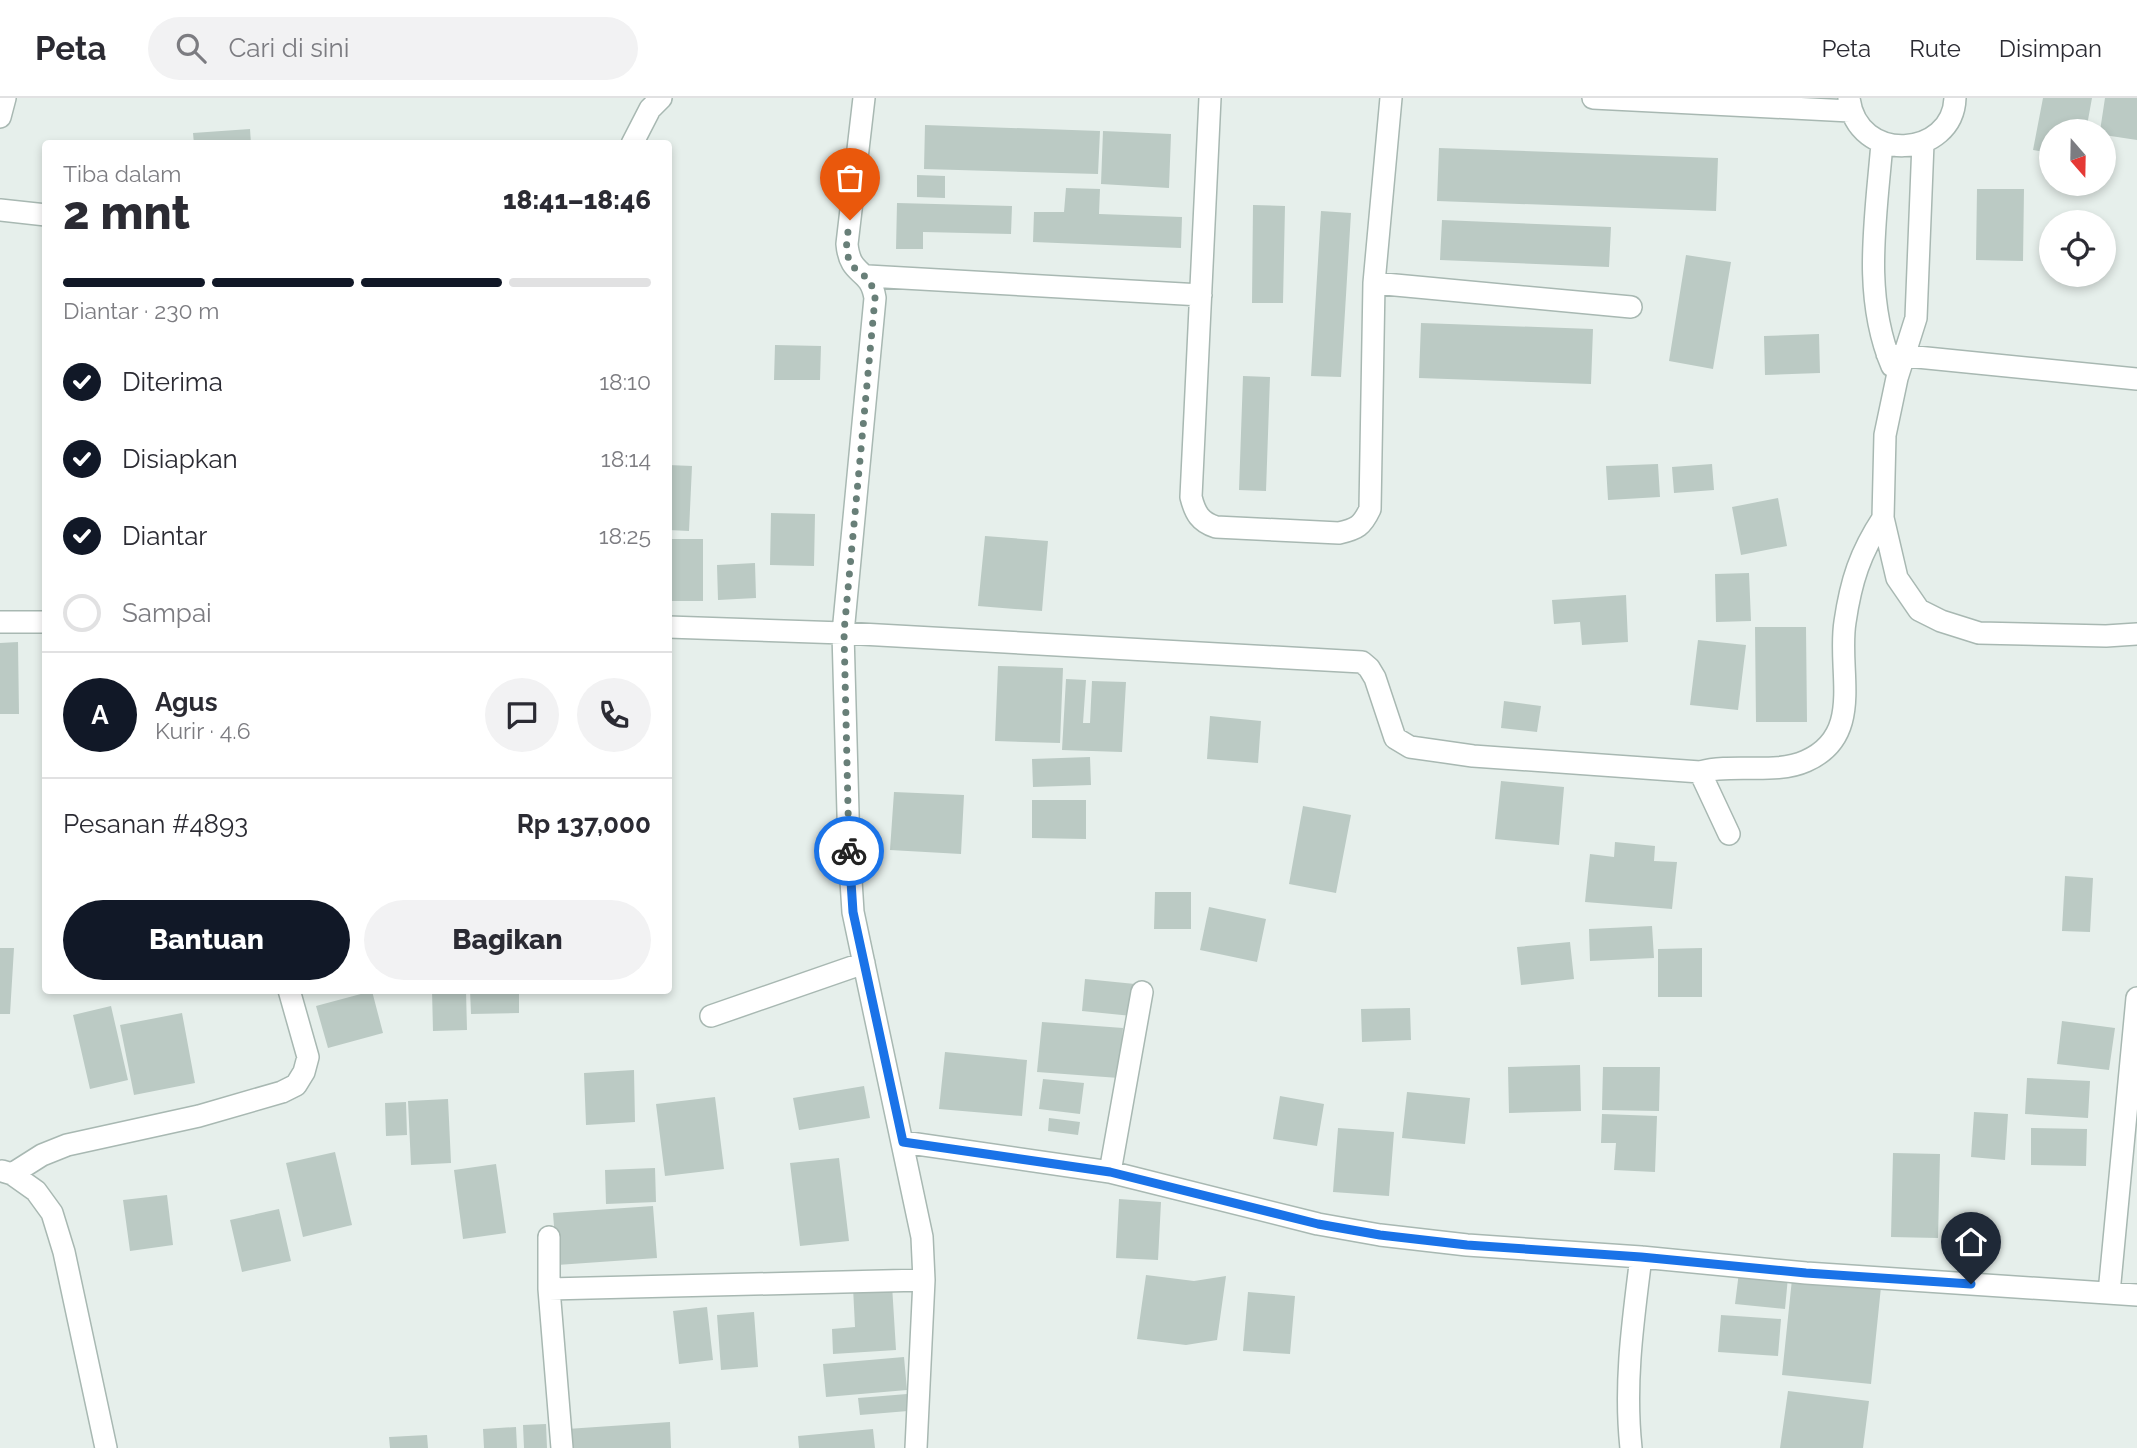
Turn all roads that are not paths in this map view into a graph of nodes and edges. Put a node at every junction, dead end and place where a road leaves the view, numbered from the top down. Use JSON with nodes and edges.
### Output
{"nodes":[{"id":1,"x":5,"y":98,"type":"edge"},
{"id":2,"x":864,"y":98,"type":"edge"},
{"id":3,"x":1210,"y":98,"type":"edge"},
{"id":4,"x":1391,"y":98,"type":"edge"},
{"id":5,"x":1592,"y":98,"type":"edge"},
{"id":6,"x":1955,"y":98,"type":"edge"},
{"id":7,"x":651,"y":102,"type":"edge"},
{"id":8,"x":1850,"y":104,"type":"edge"},
{"id":9,"x":0,"y":117,"type":"edge"},
{"id":10,"x":634,"y":140,"type":"edge"},
{"id":11,"x":1882,"y":143,"type":"junction"},
{"id":12,"x":1923,"y":143,"type":"junction"},
{"id":13,"x":0,"y":210,"type":"edge"},
{"id":14,"x":42,"y":215,"type":"edge"},
{"id":15,"x":867,"y":276,"type":"junction"},
{"id":16,"x":1374,"y":283,"type":"junction"},
{"id":17,"x":1201,"y":295,"type":"junction"},
{"id":18,"x":1631,"y":307,"type":"dead end"},
{"id":19,"x":1896,"y":355,"type":"junction"},
{"id":20,"x":2137,"y":379,"type":"edge"},
{"id":21,"x":1883,"y":518,"type":"junction"},
{"id":22,"x":0,"y":622,"type":"edge"},
{"id":23,"x":42,"y":622,"type":"edge"},
{"id":24,"x":672,"y":627,"type":"edge"},
{"id":25,"x":844,"y":632,"type":"junction"},
{"id":26,"x":2137,"y":635,"type":"edge"},
{"id":27,"x":1700,"y":772,"type":"junction"},
{"id":28,"x":1729,"y":834,"type":"dead end"},
{"id":29,"x":864,"y":963,"type":"junction"},
{"id":30,"x":1142,"y":992,"type":"dead end"},
{"id":31,"x":290,"y":994,"type":"edge"},
{"id":32,"x":2137,"y":998,"type":"edge"},
{"id":33,"x":711,"y":1016,"type":"dead end"},
{"id":34,"x":903,"y":1142,"type":"junction"},
{"id":35,"x":6,"y":1172,"type":"edge"},
{"id":36,"x":1110,"y":1172,"type":"junction"},
{"id":37,"x":549,"y":1237,"type":"dead end"},
{"id":38,"x":1641,"y":1257,"type":"junction"},
{"id":39,"x":924,"y":1280,"type":"junction"},
{"id":40,"x":549,"y":1289,"type":"junction"},
{"id":41,"x":2109,"y":1293,"type":"junction"},
{"id":42,"x":2137,"y":1295,"type":"edge"},
{"id":43,"x":106,"y":1448,"type":"edge"},
{"id":44,"x":562,"y":1448,"type":"edge"},
{"id":45,"x":916,"y":1448,"type":"edge"},
{"id":46,"x":1631,"y":1448,"type":"edge"}],
"edges":[{"from":1,"to":9,"type":"street"},
{"from":2,"to":15,"type":"street"},
{"from":3,"to":17,"type":"street"},
{"from":4,"to":16,"type":"street"},
{"from":5,"to":8,"type":"street"},
{"from":6,"to":12,"type":"street"},
{"from":7,"to":10,"type":"street"},
{"from":8,"to":11,"type":"street"},
{"from":11,"to":12,"type":"street"},
{"from":11,"to":19,"type":"street"},
{"from":12,"to":19,"type":"street"},
{"from":13,"to":14,"type":"street"},
{"from":15,"to":17,"type":"street"},
{"from":15,"to":25,"type":"street"},
{"from":16,"to":17,"type":"street"},
{"from":16,"to":18,"type":"street"},
{"from":19,"to":20,"type":"street"},
{"from":19,"to":21,"type":"street"},
{"from":21,"to":26,"type":"street"},
{"from":21,"to":27,"type":"street"},
{"from":22,"to":23,"type":"street"},
{"from":24,"to":25,"type":"street"},
{"from":25,"to":27,"type":"street"},
{"from":25,"to":29,"type":"street"},
{"from":27,"to":28,"type":"street"},
{"from":29,"to":33,"type":"street"},
{"from":29,"to":34,"type":"street"},
{"from":30,"to":36,"type":"street"},
{"from":31,"to":35,"type":"street"},
{"from":32,"to":41,"type":"street"},
{"from":34,"to":36,"type":"street"},
{"from":34,"to":39,"type":"street"},
{"from":35,"to":43,"type":"street"},
{"from":36,"to":38,"type":"street"},
{"from":37,"to":40,"type":"street"},
{"from":38,"to":41,"type":"street"},
{"from":38,"to":46,"type":"street"},
{"from":39,"to":40,"type":"street"},
{"from":39,"to":45,"type":"street"},
{"from":40,"to":44,"type":"street"},
{"from":41,"to":42,"type":"street"}]}
